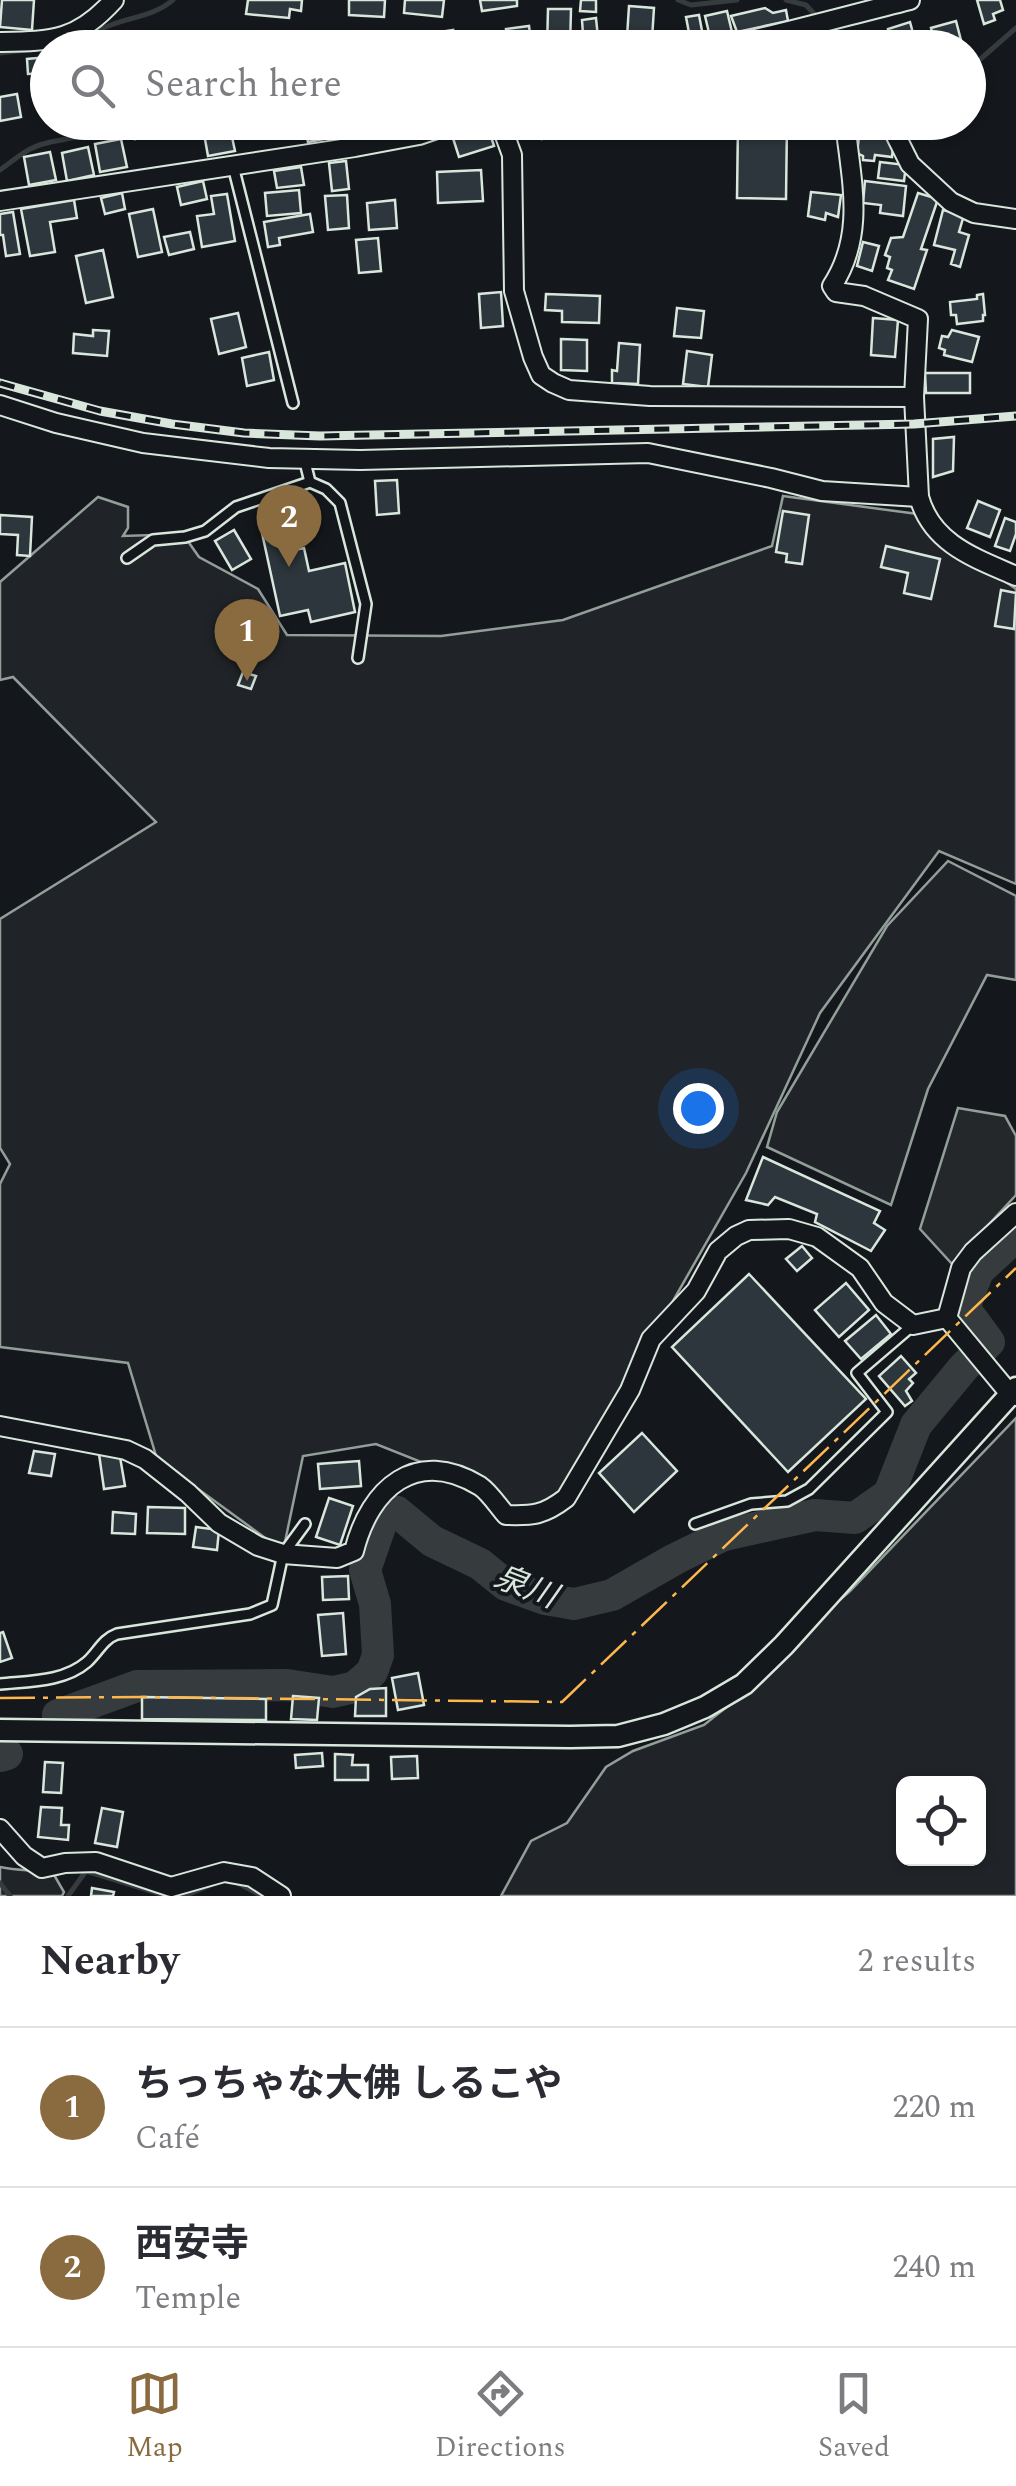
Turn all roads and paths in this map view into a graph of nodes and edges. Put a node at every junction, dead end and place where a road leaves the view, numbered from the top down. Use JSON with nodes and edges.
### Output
{"nodes":[{"id":1,"x":114,"y":0,"type":"edge"},
{"id":2,"x":910,"y":0,"type":"edge"},
{"id":3,"x":81,"y":30,"type":"edge"},
{"id":4,"x":788,"y":30,"type":"edge"},
{"id":5,"x":0,"y":42,"type":"edge"},
{"id":6,"x":30,"y":42,"type":"edge"},
{"id":7,"x":389,"y":140,"type":"edge"},
{"id":8,"x":507,"y":140,"type":"edge"},
{"id":9,"x":847,"y":140,"type":"edge"},
{"id":10,"x":898,"y":140,"type":"edge"},
{"id":11,"x":233,"y":166,"type":"junction"},
{"id":12,"x":2,"y":196,"type":"edge"},
{"id":13,"x":1016,"y":219,"type":"edge"},
{"id":14,"x":914,"y":397,"type":"junction"},
{"id":15,"x":293,"y":403,"type":"dead end"},
{"id":16,"x":0,"y":406,"type":"edge"},
{"id":17,"x":304,"y":458,"type":"junction"},
{"id":18,"x":310,"y":482,"type":"junction"},
{"id":19,"x":918,"y":497,"type":"junction"},
{"id":20,"x":127,"y":558,"type":"dead end"},
{"id":21,"x":1016,"y":576,"type":"edge"},
{"id":22,"x":358,"y":658,"type":"dead end"},
{"id":23,"x":1016,"y":1214,"type":"edge"},
{"id":24,"x":947,"y":1318,"type":"junction"},
{"id":25,"x":914,"y":1324,"type":"junction"},
{"id":26,"x":1014,"y":1393,"type":"edge"},
{"id":27,"x":0,"y":1426,"type":"edge"},
{"id":28,"x":305,"y":1524,"type":"dead end"},
{"id":29,"x":695,"y":1524,"type":"dead end"},
{"id":30,"x":283,"y":1554,"type":"junction"},
{"id":31,"x":0,"y":1684,"type":"edge"},
{"id":32,"x":0,"y":1730,"type":"edge"},
{"id":33,"x":0,"y":1829,"type":"edge"},
{"id":34,"x":202,"y":1888,"type":"edge"},
{"id":35,"x":281,"y":1896,"type":"edge"}],
"edges":[{"from":1,"to":3,"type":"street"},
{"from":2,"to":4,"type":"street"},
{"from":5,"to":6,"type":"street"},
{"from":7,"to":11,"type":"street"},
{"from":8,"to":14,"type":"street"},
{"from":9,"to":14,"type":"street"},
{"from":10,"to":13,"type":"street"},
{"from":11,"to":12,"type":"street"},
{"from":11,"to":15,"type":"lane"},
{"from":14,"to":19,"type":"street"},
{"from":16,"to":17,"type":"street"},
{"from":17,"to":18,"type":"lane"},
{"from":17,"to":19,"type":"street"},
{"from":18,"to":20,"type":"lane"},
{"from":18,"to":22,"type":"lane"},
{"from":19,"to":21,"type":"street"},
{"from":23,"to":24,"type":"street"},
{"from":24,"to":25,"type":"street"},
{"from":24,"to":26,"type":"street"},
{"from":25,"to":29,"type":"lane"},
{"from":25,"to":30,"type":"street"},
{"from":26,"to":32,"type":"street"},
{"from":27,"to":30,"type":"street"},
{"from":28,"to":30,"type":"lane"},
{"from":30,"to":31,"type":"lane"},
{"from":33,"to":34,"type":"street"},
{"from":34,"to":35,"type":"street"}]}
